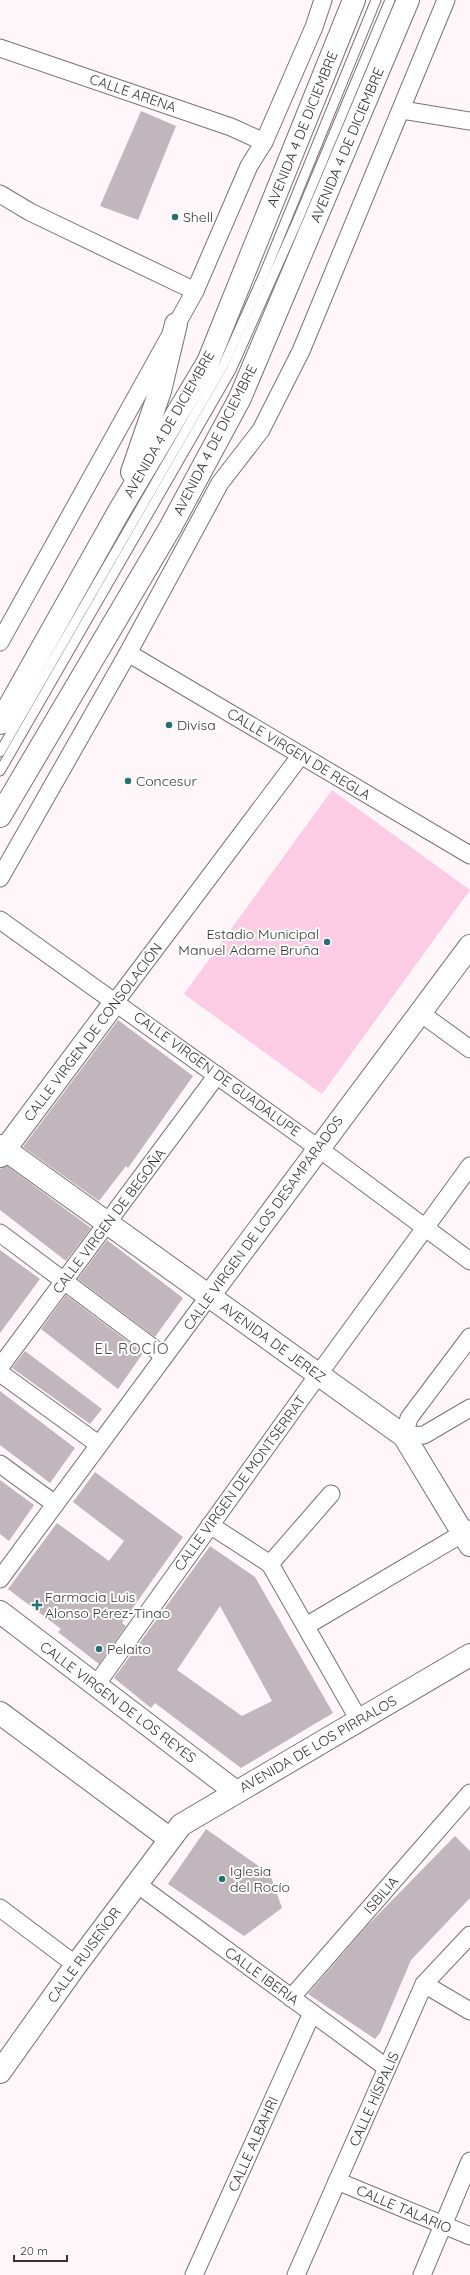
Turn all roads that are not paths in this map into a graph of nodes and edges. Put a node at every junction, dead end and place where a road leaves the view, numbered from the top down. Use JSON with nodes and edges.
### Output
{"nodes":[{"id":1,"x":324,"y":0,"type":"edge"},
{"id":2,"x":354,"y":0,"type":"edge"},
{"id":3,"x":376,"y":0,"type":"edge"},
{"id":4,"x":390,"y":0,"type":"edge"},
{"id":5,"x":408,"y":0,"type":"edge"},
{"id":6,"x":446,"y":0,"type":"edge"},
{"id":7,"x":0,"y":48,"type":"edge"},
{"id":8,"x":402,"y":110,"type":"junction"},
{"id":9,"x":470,"y":121,"type":"edge"},
{"id":10,"x":264,"y":142,"type":"junction"},
{"id":11,"x":0,"y":194,"type":"edge"},
{"id":12,"x":194,"y":291,"type":"junction"},
{"id":13,"x":176,"y":324,"type":"junction"},
{"id":14,"x":117,"y":515,"type":"junction"},
{"id":15,"x":0,"y":642,"type":"edge"},
{"id":16,"x":128,"y":653,"type":"junction"},
{"id":17,"x":0,"y":723,"type":"edge"},
{"id":18,"x":0,"y":752,"type":"edge"},
{"id":19,"x":302,"y":755,"type":"junction"},
{"id":20,"x":0,"y":771,"type":"edge"},
{"id":21,"x":0,"y":816,"type":"edge"},
{"id":22,"x":470,"y":855,"type":"edge"},
{"id":23,"x":0,"y":878,"type":"edge"},
{"id":24,"x":0,"y":920,"type":"edge"},
{"id":25,"x":470,"y":946,"type":"edge"},
{"id":26,"x":116,"y":1001,"type":"junction"},
{"id":27,"x":419,"y":1012,"type":"junction"},
{"id":28,"x":470,"y":1049,"type":"edge"},
{"id":29,"x":217,"y":1075,"type":"junction"},
{"id":30,"x":318,"y":1148,"type":"junction"},
{"id":31,"x":2,"y":1150,"type":"edge"},
{"id":32,"x":470,"y":1166,"type":"edge"},
{"id":33,"x":107,"y":1223,"type":"junction"},
{"id":34,"x":426,"y":1228,"type":"junction"},
{"id":35,"x":0,"y":1233,"type":"edge"},
{"id":36,"x":470,"y":1261,"type":"edge"},
{"id":37,"x":63,"y":1282,"type":"junction"},
{"id":38,"x":209,"y":1296,"type":"junction"},
{"id":39,"x":470,"y":1338,"type":"edge"},
{"id":40,"x":164,"y":1356,"type":"junction"},
{"id":41,"x":0,"y":1367,"type":"edge"},
{"id":42,"x":0,"y":1372,"type":"edge"},
{"id":43,"x":318,"y":1375,"type":"junction"},
{"id":44,"x":470,"y":1408,"type":"edge"},
{"id":45,"x":404,"y":1436,"type":"junction"},
{"id":46,"x":98,"y":1444,"type":"junction"},
{"id":47,"x":0,"y":1464,"type":"edge"},
{"id":48,"x":331,"y":1494,"type":"dead end"},
{"id":49,"x":55,"y":1504,"type":"junction"},
{"id":50,"x":210,"y":1525,"type":"junction"},
{"id":51,"x":468,"y":1535,"type":"edge"},
{"id":52,"x":270,"y":1564,"type":"junction"},
{"id":53,"x":0,"y":1579,"type":"edge"},
{"id":54,"x":0,"y":1612,"type":"edge"},
{"id":55,"x":306,"y":1626,"type":"junction"},
{"id":56,"x":470,"y":1655,"type":"edge"},
{"id":57,"x":96,"y":1685,"type":"junction"},
{"id":58,"x":0,"y":1713,"type":"edge"},
{"id":59,"x":359,"y":1720,"type":"junction"},
{"id":60,"x":236,"y":1792,"type":"junction"},
{"id":61,"x":470,"y":1793,"type":"edge"},
{"id":62,"x":170,"y":1839,"type":"junction"},
{"id":63,"x":137,"y":1884,"type":"junction"},
{"id":64,"x":0,"y":1908,"type":"edge"},
{"id":65,"x":470,"y":1935,"type":"edge"},
{"id":66,"x":76,"y":1965,"type":"junction"},
{"id":67,"x":424,"y":1984,"type":"junction"},
{"id":68,"x":291,"y":1998,"type":"junction"},
{"id":69,"x":470,"y":2011,"type":"edge"},
{"id":70,"x":312,"y":2013,"type":"junction"},
{"id":71,"x":387,"y":2068,"type":"junction"},
{"id":72,"x":0,"y":2072,"type":"edge"},
{"id":73,"x":470,"y":2161,"type":"edge"},
{"id":74,"x":337,"y":2181,"type":"junction"},
{"id":75,"x":443,"y":2225,"type":"junction"},
{"id":76,"x":470,"y":2236,"type":"edge"},
{"id":77,"x":194,"y":2275,"type":"edge"},
{"id":78,"x":296,"y":2275,"type":"edge"},
{"id":79,"x":422,"y":2275,"type":"edge"}],
"edges":[{"from":1,"to":10,"type":"street"},
{"from":2,"to":14,"type":"street","name":"AVENIDA 4 DE DICIEMBRE"},
{"from":3,"to":18,"type":"lane"},
{"from":4,"to":20,"type":"lane"},
{"from":5,"to":21,"type":"street","name":"AVENIDA 4 DE DICIEMBRE"},
{"from":6,"to":8,"type":"street"},
{"from":7,"to":10,"type":"street","name":"CALLE ARENA"},
{"from":8,"to":9,"type":"street"},
{"from":8,"to":16,"type":"street"},
{"from":10,"to":12,"type":"street"},
{"from":11,"to":12,"type":"street"},
{"from":12,"to":13,"type":"street"},
{"from":13,"to":14,"type":"street"},
{"from":13,"to":15,"type":"street"},
{"from":14,"to":17,"type":"street","name":"AVENIDA 4 DE DICIEMBRE"},
{"from":16,"to":19,"type":"street","name":"CALLE VIRGEN DE REGLA"},
{"from":16,"to":23,"type":"street"},
{"from":19,"to":22,"type":"street","name":"CALLE VIRGEN DE REGLA"},
{"from":19,"to":26,"type":"street","name":"CALLE VIRGEN DE CONSOLACIÓN"},
{"from":24,"to":26,"type":"street","name":"CALLE VIRGEN DE GUADALUPE"},
{"from":25,"to":27,"type":"street","name":"CALLE VIRGEN DE LOS DESAMPARADOS"},
{"from":26,"to":29,"type":"street","name":"CALLE VIRGEN DE GUADALUPE"},
{"from":26,"to":31,"type":"street","name":"CALLE VIRGEN DE CONSOLACIÓN"},
{"from":27,"to":28,"type":"street"},
{"from":27,"to":30,"type":"street","name":"CALLE VIRGEN DE LOS DESAMPARADOS"},
{"from":29,"to":30,"type":"street","name":"CALLE VIRGEN DE GUADALUPE"},
{"from":29,"to":33,"type":"street","name":"CALLE VIRGEN DE BEGOÑA"},
{"from":30,"to":34,"type":"street","name":"CALLE VIRGEN DE GUADALUPE"},
{"from":30,"to":38,"type":"street","name":"CALLE VIRGEN DE LOS DESAMPARADOS"},
{"from":31,"to":33,"type":"street","name":"AVENIDA DE JEREZ"},
{"from":32,"to":34,"type":"street","name":"CALLE VIRGEN DE MONTSERRAT"},
{"from":33,"to":37,"type":"street","name":"CALLE VIRGEN DE BEGOÑA"},
{"from":33,"to":38,"type":"street","name":"AVENIDA DE JEREZ"},
{"from":34,"to":36,"type":"street","name":"CALLE VIRGEN DE GUADALUPE"},
{"from":34,"to":43,"type":"street","name":"CALLE VIRGEN DE MONTSERRAT"},
{"from":35,"to":37,"type":"street"},
{"from":37,"to":40,"type":"street"},
{"from":37,"to":41,"type":"street","name":"CALLE VIRGEN DE BEGOÑA"},
{"from":38,"to":40,"type":"street","name":"CALLE VIRGEN DE LOS DESAMPARADOS"},
{"from":38,"to":43,"type":"street","name":"AVENIDA DE JEREZ"},
{"from":39,"to":45,"type":"street"},
{"from":40,"to":46,"type":"street","name":"CALLE VIRGEN DE LOS DESAMPARADOS"},
{"from":42,"to":46,"type":"street"},
{"from":43,"to":45,"type":"street","name":"AVENIDA DE JEREZ"},
{"from":43,"to":50,"type":"street","name":"CALLE VIRGEN DE MONTSERRAT"},
{"from":44,"to":45,"type":"street"},
{"from":45,"to":51,"type":"street","name":"AVENIDA DE JEREZ"},
{"from":46,"to":49,"type":"street","name":"CALLE VIRGEN DE LOS DESAMPARADOS"},
{"from":47,"to":49,"type":"street"},
{"from":48,"to":52,"type":"street"},
{"from":49,"to":53,"type":"street","name":"CALLE VIRGEN DE LOS DESAMPARADOS"},
{"from":50,"to":52,"type":"street"},
{"from":50,"to":57,"type":"street","name":"CALLE VIRGEN DE MONTSERRAT"},
{"from":51,"to":55,"type":"street"},
{"from":52,"to":55,"type":"street"},
{"from":54,"to":57,"type":"street","name":"CALLE VIRGEN DE LOS REYES"},
{"from":55,"to":59,"type":"street"},
{"from":56,"to":59,"type":"street","name":"AVENIDA DE LOS PIRRALOS"},
{"from":57,"to":60,"type":"street","name":"CALLE VIRGEN DE LOS REYES"},
{"from":58,"to":62,"type":"street"},
{"from":59,"to":60,"type":"street","name":"AVENIDA DE LOS PIRRALOS"},
{"from":60,"to":62,"type":"street","name":"AVENIDA DE LOS PIRRALOS"},
{"from":61,"to":68,"type":"street","name":"ISBILIA"},
{"from":62,"to":63,"type":"street","name":"CALLE RUISEÑOR"},
{"from":63,"to":66,"type":"street","name":"CALLE RUISEÑOR"},
{"from":63,"to":68,"type":"street","name":"CALLE IBERIA"},
{"from":64,"to":66,"type":"street"},
{"from":65,"to":67,"type":"street","name":"CALLE HÍSPALIS"},
{"from":66,"to":72,"type":"street","name":"CALLE RUISEÑOR"},
{"from":67,"to":69,"type":"street"},
{"from":67,"to":71,"type":"street","name":"CALLE HÍSPALIS"},
{"from":68,"to":70,"type":"street","name":"CALLE IBERIA"},
{"from":70,"to":71,"type":"street","name":"CALLE IBERIA"},
{"from":70,"to":77,"type":"street","name":"CALLE ALBAHRI"},
{"from":71,"to":74,"type":"street","name":"CALLE HÍSPALIS"},
{"from":73,"to":75,"type":"street"},
{"from":74,"to":75,"type":"street","name":"CALLE TALARIO"},
{"from":74,"to":78,"type":"street","name":"CALLE HÍSPALIS"},
{"from":75,"to":76,"type":"street","name":"CALLE TALARIO"},
{"from":75,"to":79,"type":"street"}]}
